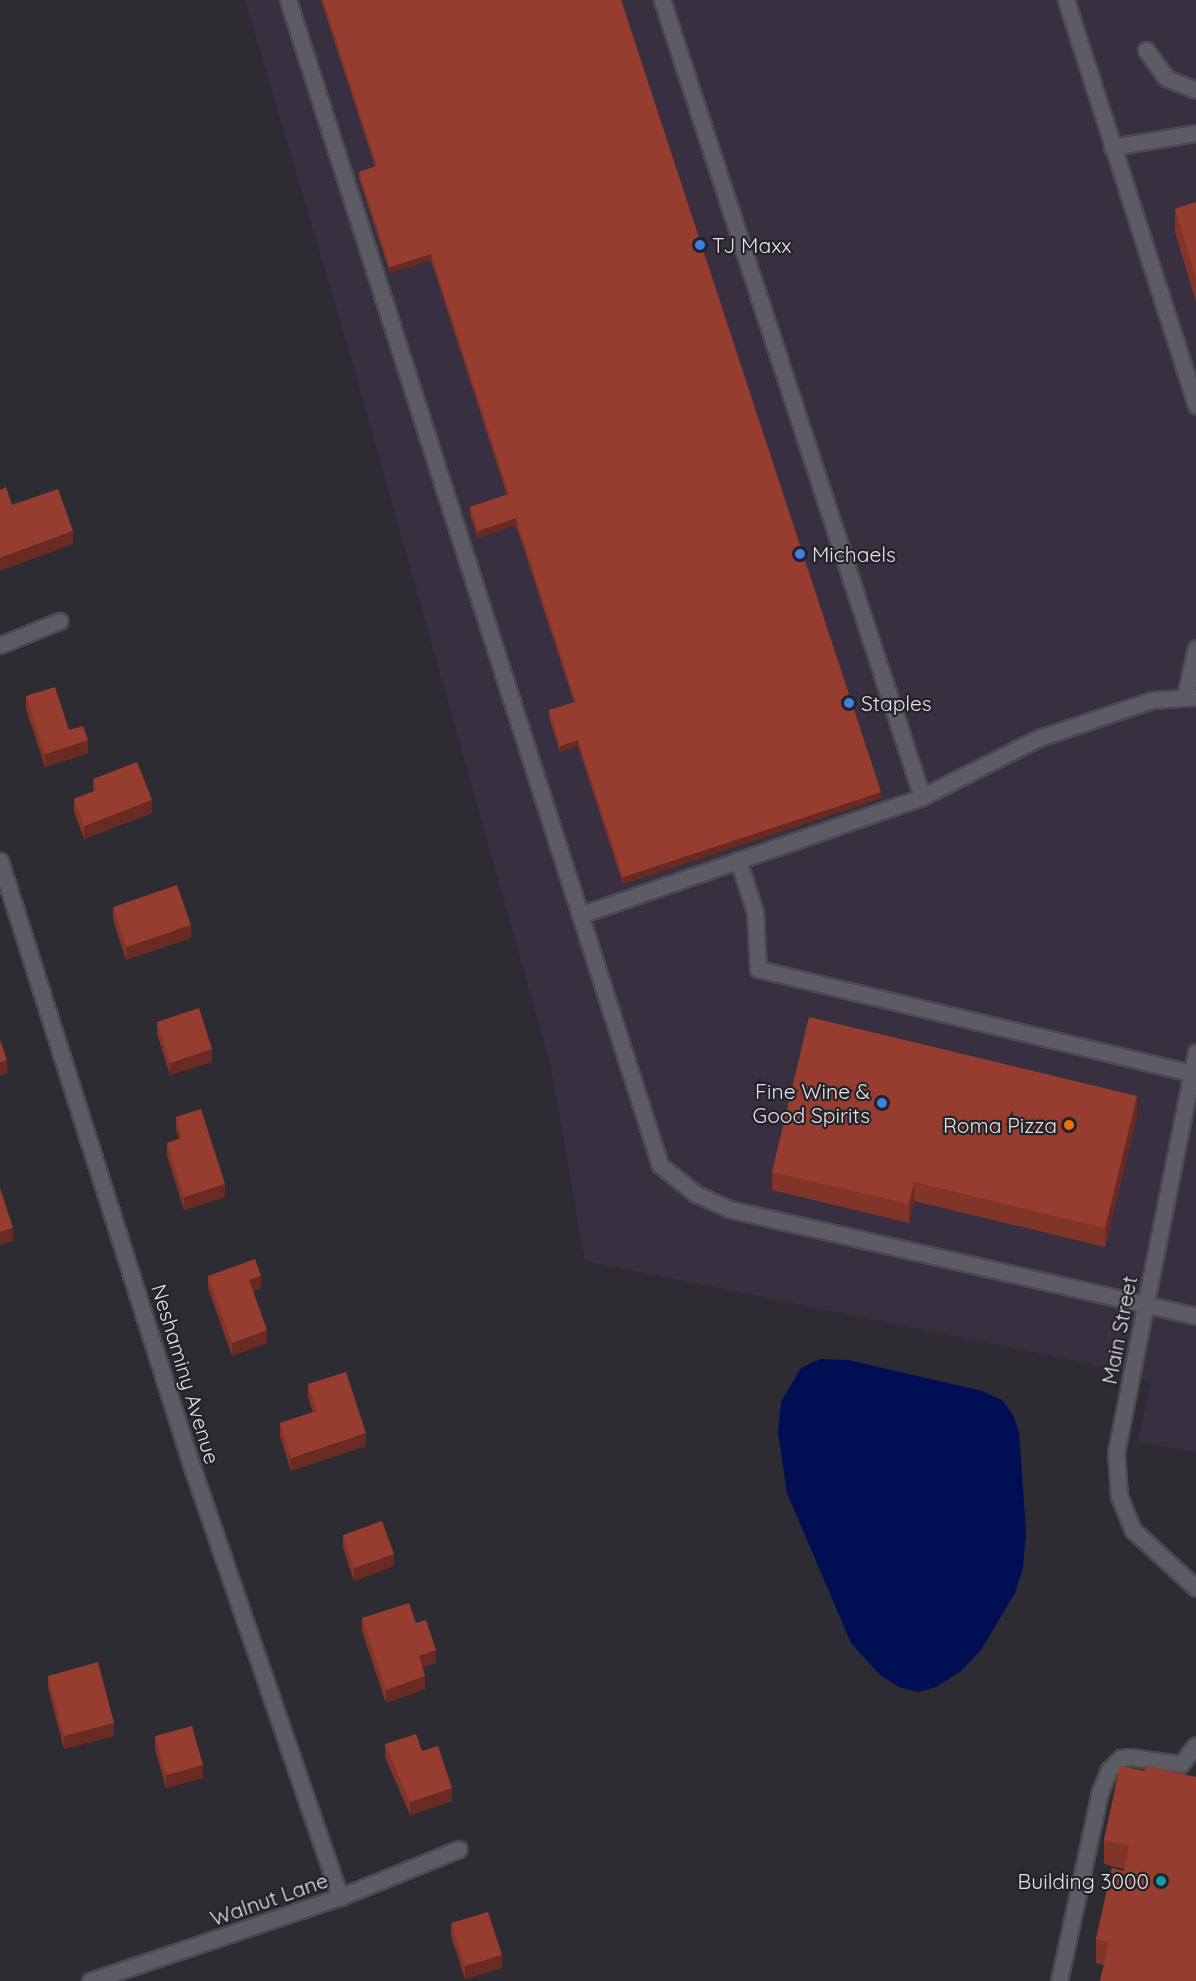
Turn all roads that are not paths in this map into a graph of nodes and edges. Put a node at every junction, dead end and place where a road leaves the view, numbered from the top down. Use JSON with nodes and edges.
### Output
{"nodes":[{"id":1,"x":288,"y":0,"type":"edge"},
{"id":2,"x":662,"y":0,"type":"edge"},
{"id":3,"x":1066,"y":0,"type":"edge"},
{"id":4,"x":1146,"y":50,"type":"dead end"},
{"id":5,"x":1196,"y":90,"type":"edge"},
{"id":6,"x":1196,"y":133,"type":"edge"},
{"id":7,"x":1112,"y":147,"type":"junction"},
{"id":8,"x":1196,"y":406,"type":"edge"},
{"id":9,"x":59,"y":621,"type":"dead end"},
{"id":10,"x":0,"y":645,"type":"edge"},
{"id":11,"x":1196,"y":648,"type":"edge"},
{"id":12,"x":1190,"y":697,"type":"edge"},
{"id":13,"x":922,"y":796,"type":"junction"},
{"id":14,"x":738,"y":860,"type":"junction"},
{"id":15,"x":0,"y":861,"type":"edge"},
{"id":16,"x":580,"y":915,"type":"junction"},
{"id":17,"x":1196,"y":1052,"type":"edge"},
{"id":18,"x":1191,"y":1073,"type":"junction"},
{"id":19,"x":1145,"y":1304,"type":"junction"},
{"id":20,"x":1196,"y":1316,"type":"edge"},
{"id":21,"x":1196,"y":1588,"type":"edge"},
{"id":22,"x":1196,"y":1745,"type":"edge"},
{"id":23,"x":459,"y":1849,"type":"dead end"},
{"id":24,"x":340,"y":1897,"type":"junction"},
{"id":25,"x":90,"y":1981,"type":"edge"},
{"id":26,"x":1059,"y":1981,"type":"edge"}],
"edges":[{"from":1,"to":16,"type":"street"},
{"from":2,"to":13,"type":"street"},
{"from":3,"to":7,"type":"street"},
{"from":4,"to":5,"type":"street"},
{"from":6,"to":7,"type":"street"},
{"from":7,"to":8,"type":"street"},
{"from":9,"to":10,"type":"street"},
{"from":11,"to":12,"type":"street"},
{"from":12,"to":13,"type":"street"},
{"from":13,"to":14,"type":"street"},
{"from":14,"to":16,"type":"street"},
{"from":14,"to":18,"type":"street"},
{"from":15,"to":24,"type":"street","name":"Neshaminy Avenue"},
{"from":16,"to":19,"type":"street"},
{"from":17,"to":18,"type":"street","name":"Main Street"},
{"from":18,"to":19,"type":"street","name":"Main Street"},
{"from":19,"to":20,"type":"street"},
{"from":19,"to":21,"type":"street","name":"Main Street"},
{"from":22,"to":26,"type":"street"},
{"from":23,"to":24,"type":"street","name":"Walnut Lane"},
{"from":24,"to":25,"type":"street","name":"Walnut Lane"}]}
